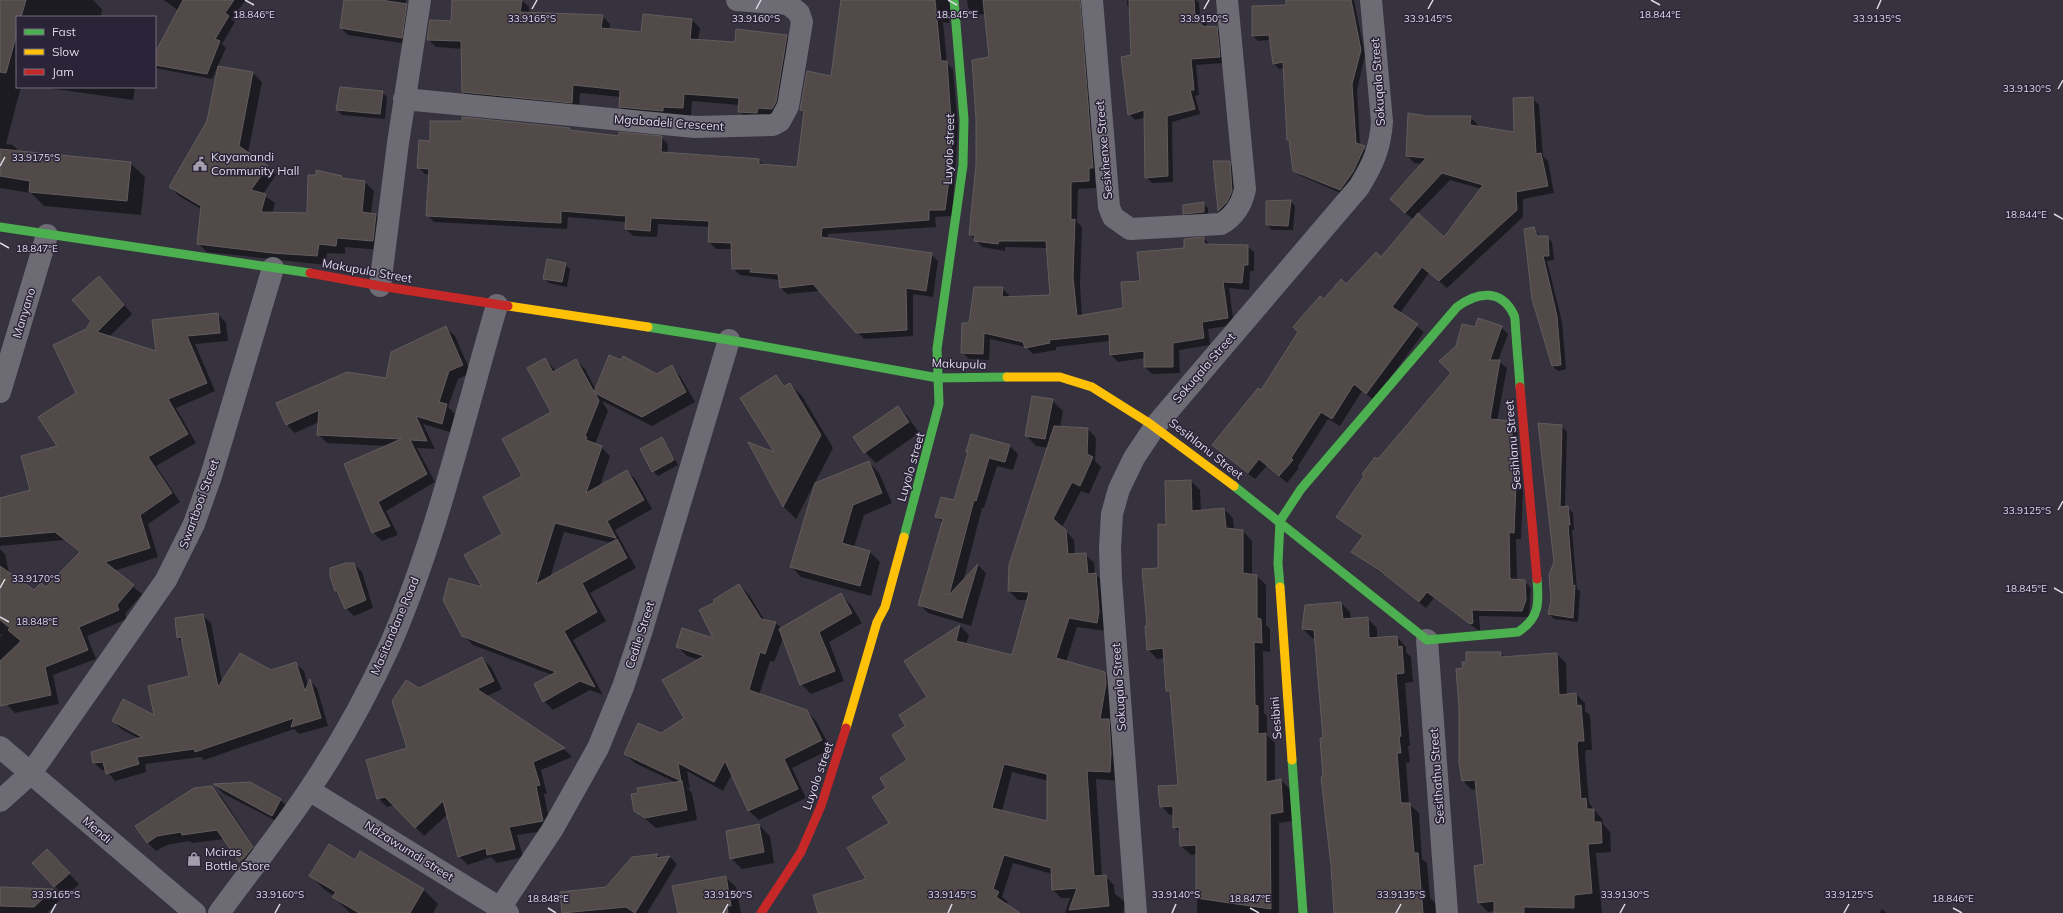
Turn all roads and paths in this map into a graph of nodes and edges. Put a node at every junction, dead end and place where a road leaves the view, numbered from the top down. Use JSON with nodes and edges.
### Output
{"nodes":[{"id":1,"x":420,"y":0,"type":"edge"},
{"id":2,"x":737,"y":0,"type":"edge"},
{"id":3,"x":954,"y":0,"type":"edge"},
{"id":4,"x":1092,"y":0,"type":"edge"},
{"id":5,"x":1228,"y":0,"type":"edge"},
{"id":6,"x":1371,"y":0,"type":"edge"},
{"id":7,"x":404,"y":98,"type":"junction"},
{"id":8,"x":0,"y":227,"type":"edge"},
{"id":9,"x":47,"y":235,"type":"junction"},
{"id":10,"x":273,"y":268,"type":"junction"},
{"id":11,"x":380,"y":286,"type":"junction"},
{"id":12,"x":497,"y":305,"type":"junction"},
{"id":13,"x":728,"y":340,"type":"junction"},
{"id":14,"x":938,"y":378,"type":"junction"},
{"id":15,"x":0,"y":392,"type":"edge"},
{"id":16,"x":1156,"y":425,"type":"junction"},
{"id":17,"x":1280,"y":521,"type":"junction"},
{"id":18,"x":1427,"y":640,"type":"junction"},
{"id":19,"x":0,"y":747,"type":"edge"},
{"id":20,"x":31,"y":774,"type":"junction"},
{"id":21,"x":310,"y":790,"type":"junction"},
{"id":22,"x":0,"y":801,"type":"edge"},
{"id":23,"x":504,"y":911,"type":"edge"},
{"id":24,"x":195,"y":913,"type":"edge"},
{"id":25,"x":219,"y":913,"type":"edge"},
{"id":26,"x":761,"y":913,"type":"edge"},
{"id":27,"x":1136,"y":913,"type":"edge"},
{"id":28,"x":1303,"y":913,"type":"edge"},
{"id":29,"x":1447,"y":913,"type":"edge"}],
"edges":[{"from":1,"to":7,"type":"street"},
{"from":2,"to":7,"type":"street","name":"Mgabadeli Crescent"},
{"from":3,"to":14,"type":"street","name":"Luyolo street"},
{"from":4,"to":5,"type":"street","name":"Sesixhenxe Street"},
{"from":6,"to":16,"type":"street","name":"Sokuqala Street"},
{"from":7,"to":11,"type":"street"},
{"from":8,"to":9,"type":"street","name":"Makupula Street"},
{"from":9,"to":10,"type":"street","name":"Makupula Street"},
{"from":9,"to":15,"type":"street","name":"Manyano"},
{"from":10,"to":11,"type":"street","name":"Makupula Street"},
{"from":10,"to":20,"type":"street","name":"Swartbooi Street"},
{"from":11,"to":12,"type":"street","name":"Makupula Street"},
{"from":12,"to":13,"type":"street","name":"Makupula Street"},
{"from":12,"to":21,"type":"street","name":"Masitandane Road"},
{"from":13,"to":14,"type":"street","name":"Makupula"},
{"from":13,"to":23,"type":"street","name":"Cedile Street"},
{"from":14,"to":16,"type":"street","name":"Makupula"},
{"from":14,"to":26,"type":"street","name":"Luyolo street"},
{"from":16,"to":17,"type":"street","name":"Sesihlanu Street"},
{"from":16,"to":27,"type":"street","name":"Sokuqala Street"},
{"from":17,"to":18,"type":"street","name":"Sesihlanu Street"},
{"from":17,"to":18,"type":"street","name":"Sesihlanu Street"},
{"from":17,"to":28,"type":"street","name":"Sesibini"},
{"from":18,"to":29,"type":"street","name":"Sesithathu Street"},
{"from":19,"to":20,"type":"street","name":"Mendi"},
{"from":20,"to":22,"type":"street","name":"Swartbooi Street"},
{"from":20,"to":24,"type":"street","name":"Mendi"},
{"from":21,"to":23,"type":"street","name":"Ndzawumdi street"},
{"from":21,"to":25,"type":"street","name":"Masitandane Road"}]}
